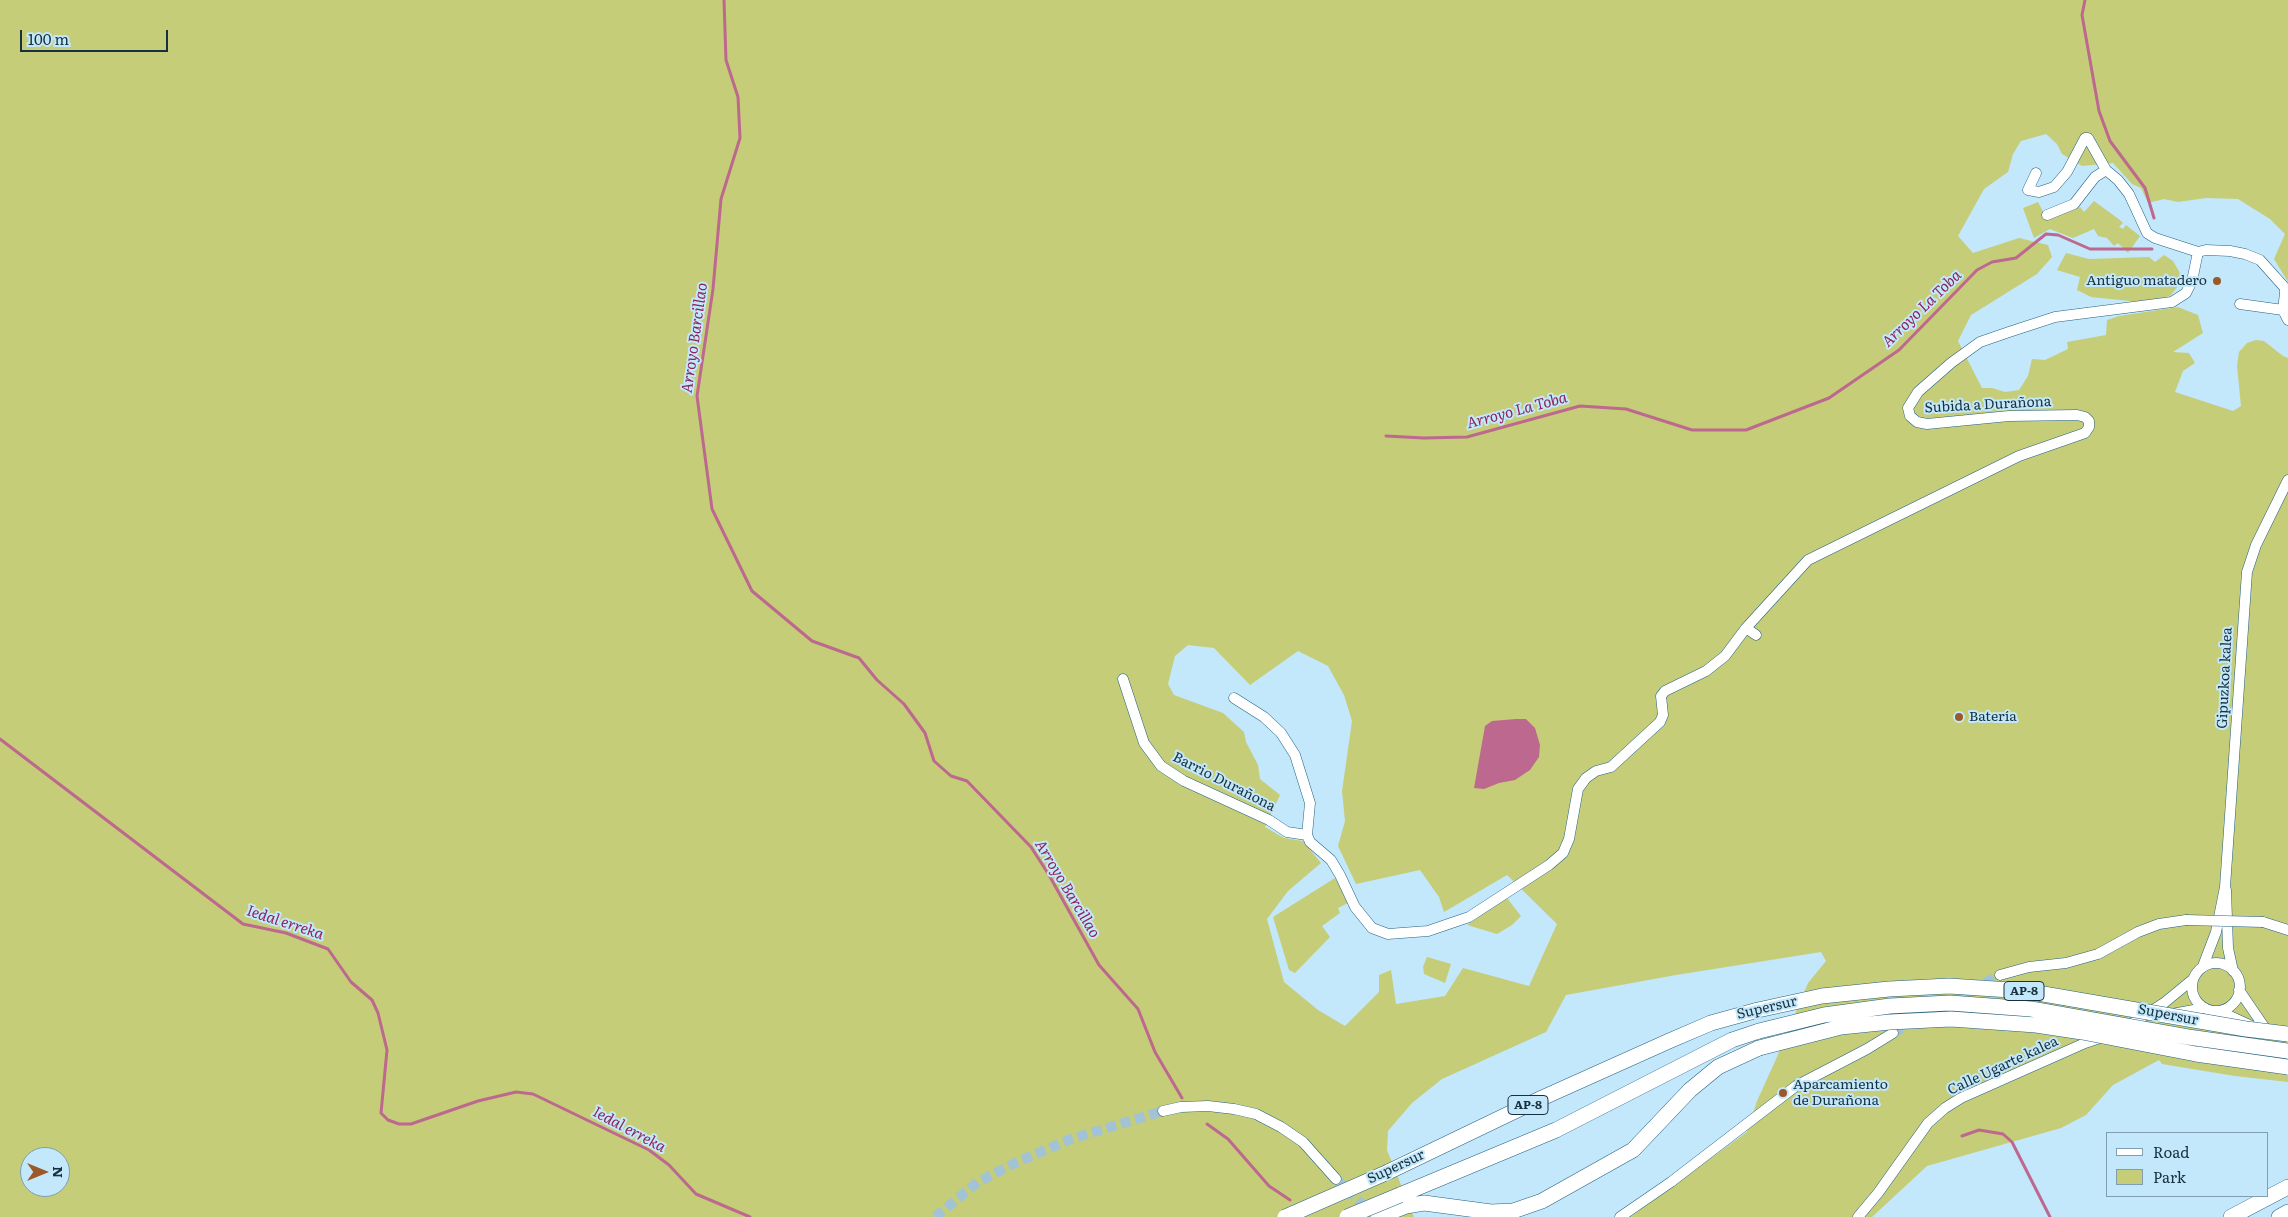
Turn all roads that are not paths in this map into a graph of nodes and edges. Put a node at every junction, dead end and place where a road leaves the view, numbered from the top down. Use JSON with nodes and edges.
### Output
{"nodes":[{"id":1,"x":2106,"y":170,"type":"junction"},
{"id":2,"x":2036,"y":173,"type":"dead end"},
{"id":3,"x":2047,"y":215,"type":"dead end"},
{"id":4,"x":2198,"y":252,"type":"junction"},
{"id":5,"x":2286,"y":293,"type":"edge"},
{"id":6,"x":2240,"y":304,"type":"dead end"},
{"id":7,"x":2283,"y":310,"type":"junction"},
{"id":8,"x":2288,"y":320,"type":"edge"},
{"id":9,"x":2288,"y":480,"type":"edge"},
{"id":10,"x":1746,"y":628,"type":"junction"},
{"id":11,"x":1756,"y":635,"type":"dead end"},
{"id":12,"x":1123,"y":679,"type":"dead end"},
{"id":13,"x":1234,"y":698,"type":"dead end"},
{"id":14,"x":1307,"y":835,"type":"junction"},
{"id":15,"x":2225,"y":887,"type":"junction"},
{"id":16,"x":2288,"y":930,"type":"edge"},
{"id":17,"x":2203,"y":966,"type":"junction"},
{"id":18,"x":2233,"y":971,"type":"junction"},
{"id":19,"x":2000,"y":975,"type":"tunnel mouth"},
{"id":20,"x":2192,"y":980,"type":"junction"},
{"id":21,"x":2239,"y":990,"type":"junction"},
{"id":22,"x":2205,"y":1008,"type":"junction"},
{"id":23,"x":2219,"y":1011,"type":"junction"},
{"id":24,"x":2142,"y":1018,"type":"junction"},
{"id":25,"x":2267,"y":1031,"type":"junction"},
{"id":26,"x":1893,"y":1033,"type":"tunnel mouth"},
{"id":27,"x":2288,"y":1034,"type":"edge"},
{"id":28,"x":2288,"y":1044,"type":"edge"},
{"id":29,"x":2288,"y":1051,"type":"edge"},
{"id":30,"x":2288,"y":1067,"type":"edge"},
{"id":31,"x":1163,"y":1111,"type":"tunnel mouth"},
{"id":32,"x":1336,"y":1179,"type":"tunnel mouth"},
{"id":33,"x":2288,"y":1188,"type":"edge"},
{"id":34,"x":1403,"y":1200,"type":"junction"},
{"id":35,"x":2288,"y":1212,"type":"edge"},
{"id":36,"x":1285,"y":1217,"type":"edge"},
{"id":37,"x":1347,"y":1217,"type":"edge"},
{"id":38,"x":1378,"y":1217,"type":"edge"},
{"id":39,"x":1620,"y":1217,"type":"edge"},
{"id":40,"x":1858,"y":1217,"type":"edge"},
{"id":41,"x":2231,"y":1217,"type":"edge"},
{"id":42,"x":2279,"y":1217,"type":"edge"}],
"edges":[{"from":1,"to":2,"type":"street"},
{"from":1,"to":3,"type":"street"},
{"from":1,"to":4,"type":"street"},
{"from":4,"to":5,"type":"street"},
{"from":4,"to":10,"type":"street","name":"Subida a Durañona"},
{"from":5,"to":7,"type":"street"},
{"from":6,"to":7,"type":"street"},
{"from":7,"to":8,"type":"street"},
{"from":9,"to":15,"type":"street","name":"Gipuzkoa kalea"},
{"from":10,"to":11,"type":"street"},
{"from":10,"to":14,"type":"street","name":"Subida a Durañona"},
{"from":12,"to":14,"type":"street","name":"Barrio Durañona"},
{"from":13,"to":14,"type":"street"},
{"from":15,"to":17,"type":"street"},
{"from":15,"to":18,"type":"street"},
{"from":16,"to":19,"type":"street","bridge":true},
{"from":17,"to":18,"type":"street"},
{"from":17,"to":20,"type":"street"},
{"from":18,"to":21,"type":"street"},
{"from":20,"to":22,"type":"street"},
{"from":20,"to":24,"type":"street","name":"Calle Ugarte kalea"},
{"from":21,"to":23,"type":"street"},
{"from":21,"to":25,"type":"street"},
{"from":22,"to":23,"type":"street"},
{"from":22,"to":24,"type":"street"},
{"from":23,"to":25,"type":"street"},
{"from":24,"to":40,"type":"street","name":"Calle Ugarte kalea"},
{"from":25,"to":28,"type":"street"},
{"from":26,"to":39,"type":"street"},
{"from":27,"to":36,"type":"highway","name":"Supersur","number":"AP-8","bridge":true},
{"from":29,"to":34,"type":"highway","name":"Supersur","number":"AP-8","bridge":true},
{"from":30,"to":34,"type":"highway","number":"AP-8","bridge":true},
{"from":31,"to":32,"type":"street"},
{"from":33,"to":41,"type":"highway"},
{"from":34,"to":37,"type":"highway","name":"Supersur","number":"AP-8","bridge":true},
{"from":34,"to":38,"type":"highway","number":"AP-8"},
{"from":35,"to":42,"type":"highway"}]}
